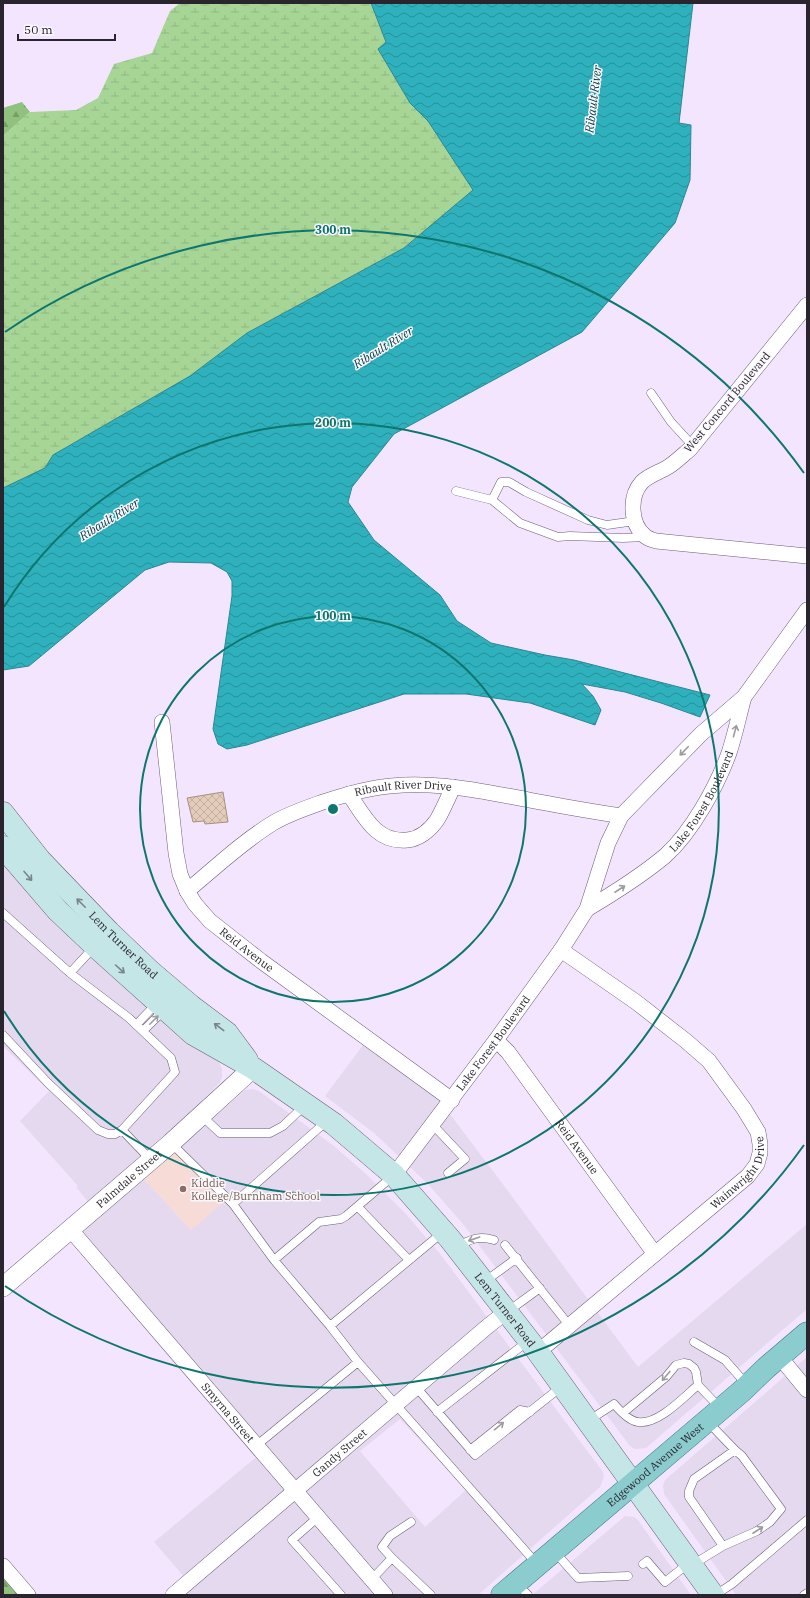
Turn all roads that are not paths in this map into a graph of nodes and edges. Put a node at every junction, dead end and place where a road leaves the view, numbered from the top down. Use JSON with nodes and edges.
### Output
{"nodes":[{"id":1,"x":807,"y":304,"type":"edge"},
{"id":2,"x":651,"y":393,"type":"dead end"},
{"id":3,"x":693,"y":446,"type":"junction"},
{"id":4,"x":456,"y":491,"type":"dead end"},
{"id":5,"x":492,"y":500,"type":"junction"},
{"id":6,"x":635,"y":521,"type":"junction"},
{"id":7,"x":645,"y":537,"type":"junction"},
{"id":8,"x":807,"y":556,"type":"edge"},
{"id":9,"x":807,"y":610,"type":"edge"},
{"id":10,"x":744,"y":697,"type":"junction"},
{"id":11,"x":162,"y":722,"type":"dead end"},
{"id":12,"x":453,"y":787,"type":"junction"},
{"id":13,"x":349,"y":794,"type":"junction"},
{"id":14,"x":3,"y":813,"type":"edge"},
{"id":15,"x":621,"y":816,"type":"junction"},
{"id":16,"x":3,"y":847,"type":"edge"},
{"id":17,"x":187,"y":891,"type":"junction"},
{"id":18,"x":587,"y":909,"type":"junction"},
{"id":19,"x":3,"y":913,"type":"edge"},
{"id":20,"x":102,"y":939,"type":"junction"},
{"id":21,"x":561,"y":950,"type":"junction"},
{"id":22,"x":70,"y":973,"type":"junction"},
{"id":23,"x":161,"y":1006,"type":"junction"},
{"id":24,"x":136,"y":1025,"type":"junction"},
{"id":25,"x":143,"y":1031,"type":"junction"},
{"id":26,"x":3,"y":1035,"type":"edge"},
{"id":27,"x":496,"y":1040,"type":"junction"},
{"id":28,"x":253,"y":1068,"type":"junction"},
{"id":29,"x":452,"y":1100,"type":"junction"},
{"id":30,"x":305,"y":1104,"type":"junction"},
{"id":31,"x":202,"y":1116,"type":"junction"},
{"id":32,"x":328,"y":1120,"type":"junction"},
{"id":33,"x":433,"y":1125,"type":"junction"},
{"id":34,"x":122,"y":1130,"type":"junction"},
{"id":35,"x":171,"y":1143,"type":"junction"},
{"id":36,"x":151,"y":1160,"type":"junction"},
{"id":37,"x":448,"y":1173,"type":"dead end"},
{"id":38,"x":394,"y":1175,"type":"junction"},
{"id":39,"x":233,"y":1204,"type":"junction"},
{"id":40,"x":358,"y":1207,"type":"junction"},
{"id":41,"x":70,"y":1230,"type":"junction"},
{"id":42,"x":449,"y":1239,"type":"junction"},
{"id":43,"x":494,"y":1240,"type":"dead end"},
{"id":44,"x":506,"y":1245,"type":"dead end"},
{"id":45,"x":655,"y":1254,"type":"junction"},
{"id":46,"x":517,"y":1258,"type":"junction"},
{"id":47,"x":274,"y":1260,"type":"junction"},
{"id":48,"x":409,"y":1260,"type":"junction"},
{"id":49,"x":483,"y":1283,"type":"junction"},
{"id":50,"x":3,"y":1287,"type":"edge"},
{"id":51,"x":540,"y":1288,"type":"junction"},
{"id":52,"x":506,"y":1312,"type":"junction"},
{"id":53,"x":570,"y":1325,"type":"junction"},
{"id":54,"x":330,"y":1326,"type":"junction"},
{"id":55,"x":807,"y":1333,"type":"edge"},
{"id":56,"x":694,"y":1342,"type":"dead end"},
{"id":57,"x":533,"y":1346,"type":"junction"},
{"id":58,"x":779,"y":1356,"type":"junction"},
{"id":59,"x":358,"y":1362,"type":"junction"},
{"id":60,"x":698,"y":1385,"type":"junction"},
{"id":61,"x":563,"y":1386,"type":"junction"},
{"id":62,"x":747,"y":1386,"type":"junction"},
{"id":63,"x":416,"y":1387,"type":"junction"},
{"id":64,"x":807,"y":1390,"type":"edge"},
{"id":65,"x":396,"y":1404,"type":"junction"},
{"id":66,"x":437,"y":1412,"type":"junction"},
{"id":67,"x":623,"y":1413,"type":"junction"},
{"id":68,"x":714,"y":1415,"type":"junction"},
{"id":69,"x":588,"y":1421,"type":"junction"},
{"id":70,"x":257,"y":1446,"type":"junction"},
{"id":71,"x":735,"y":1450,"type":"junction"},
{"id":72,"x":633,"y":1483,"type":"junction"},
{"id":73,"x":294,"y":1490,"type":"junction"},
{"id":74,"x":317,"y":1518,"type":"junction"},
{"id":75,"x":807,"y":1520,"type":"edge"},
{"id":76,"x":411,"y":1522,"type":"dead end"},
{"id":77,"x":723,"y":1546,"type":"junction"},
{"id":78,"x":392,"y":1558,"type":"junction"},
{"id":79,"x":546,"y":1558,"type":"junction"},
{"id":80,"x":643,"y":1564,"type":"dead end"},
{"id":81,"x":691,"y":1564,"type":"junction"},
{"id":82,"x":3,"y":1566,"type":"edge"},
{"id":83,"x":628,"y":1576,"type":"dead end"},
{"id":84,"x":371,"y":1580,"type":"junction"},
{"id":85,"x":515,"y":1591,"type":"edge"},
{"id":86,"x":807,"y":1593,"type":"edge"},
{"id":87,"x":28,"y":1595,"type":"edge"},
{"id":88,"x":173,"y":1595,"type":"edge"},
{"id":89,"x":341,"y":1595,"type":"edge"},
{"id":90,"x":385,"y":1595,"type":"edge"},
{"id":91,"x":431,"y":1595,"type":"edge"},
{"id":92,"x":714,"y":1595,"type":"edge"},
{"id":93,"x":804,"y":1595,"type":"edge"}],
"edges":[{"from":1,"to":3,"type":"street","name":"West Concord Boulevard"},
{"from":2,"to":3,"type":"lane"},
{"from":3,"to":6,"type":"street","name":"West Concord Boulevard"},
{"from":4,"to":5,"type":"lane"},
{"from":5,"to":6,"type":"lane"},
{"from":5,"to":7,"type":"lane"},
{"from":6,"to":7,"type":"street","name":"West Concord Boulevard"},
{"from":7,"to":8,"type":"street"},
{"from":9,"to":10,"type":"street","name":"Lake Forest Boulevard"},
{"from":10,"to":15,"type":"street","name":"Lake Forest Boulevard","one_way":true},
{"from":18,"to":10,"type":"street","name":"Lake Forest Boulevard","one_way":true},
{"from":11,"to":17,"type":"street","name":"Reid Avenue"},
{"from":12,"to":13,"type":"street","name":"Ribault River Drive"},
{"from":12,"to":13,"type":"street"},
{"from":12,"to":15,"type":"street","name":"Ribault River Drive"},
{"from":13,"to":17,"type":"street","name":"Ribault River Drive"},
{"from":20,"to":14,"type":"main road","name":"Lem Turner Road","one_way":true},
{"from":15,"to":18,"type":"street","name":"Lake Forest Boulevard"},
{"from":16,"to":20,"type":"main road","name":"Lem Turner Road","one_way":true},
{"from":17,"to":29,"type":"street","name":"Reid Avenue"},
{"from":18,"to":21,"type":"street","name":"Lake Forest Boulevard"},
{"from":19,"to":22,"type":"lane"},
{"from":20,"to":22,"type":"lane"},
{"from":20,"to":23,"type":"main road","name":"Lem Turner Road","one_way":true},
{"from":28,"to":20,"type":"main road","name":"Lem Turner Road","one_way":true},
{"from":21,"to":27,"type":"street","name":"Lake Forest Boulevard"},
{"from":21,"to":45,"type":"street","name":"Wainwright Drive"},
{"from":22,"to":24,"type":"lane"},
{"from":23,"to":24,"type":"lane"},
{"from":25,"to":23,"type":"lane","one_way":true},
{"from":23,"to":28,"type":"main road","name":"Lem Turner Road"},
{"from":24,"to":25,"type":"lane"},
{"from":25,"to":34,"type":"lane"},
{"from":26,"to":34,"type":"lane"},
{"from":27,"to":29,"type":"street","name":"Lake Forest Boulevard"},
{"from":27,"to":45,"type":"street","name":"Reid Avenue"},
{"from":28,"to":30,"type":"main road","name":"Lem Turner Road"},
{"from":28,"to":31,"type":"street","name":"Palmdale Street"},
{"from":29,"to":33,"type":"street","name":"Lake Forest Boulevard"},
{"from":30,"to":31,"type":"lane"},
{"from":30,"to":32,"type":"main road","name":"Lem Turner Road"},
{"from":31,"to":35,"type":"street","name":"Palmdale Street"},
{"from":32,"to":38,"type":"main road","name":"Lem Turner Road"},
{"from":32,"to":39,"type":"lane"},
{"from":33,"to":37,"type":"lane"},
{"from":33,"to":38,"type":"street","name":"Lake Forest Boulevard"},
{"from":34,"to":36,"type":"lane"},
{"from":35,"to":36,"type":"street","name":"Palmdale Street"},
{"from":35,"to":39,"type":"lane"},
{"from":36,"to":41,"type":"street","name":"Palmdale Street"},
{"from":38,"to":40,"type":"lane"},
{"from":38,"to":42,"type":"main road","name":"Lem Turner Road"},
{"from":39,"to":47,"type":"lane"},
{"from":40,"to":47,"type":"lane"},
{"from":40,"to":48,"type":"lane"},
{"from":41,"to":50,"type":"street","name":"Palmdale Street"},
{"from":41,"to":70,"type":"street","name":"Smyrna Street"},
{"from":43,"to":42,"type":"lane","one_way":true},
{"from":42,"to":48,"type":"lane"},
{"from":42,"to":49,"type":"main road","name":"Lem Turner Road"},
{"from":44,"to":46,"type":"lane"},
{"from":45,"to":53,"type":"street","name":"Wainwright Drive"},
{"from":46,"to":49,"type":"lane"},
{"from":46,"to":51,"type":"lane"},
{"from":47,"to":54,"type":"lane"},
{"from":48,"to":54,"type":"lane"},
{"from":49,"to":52,"type":"main road","name":"Lem Turner Road"},
{"from":51,"to":52,"type":"lane"},
{"from":51,"to":53,"type":"lane"},
{"from":52,"to":57,"type":"main road","name":"Lem Turner Road"},
{"from":52,"to":63,"type":"street","name":"Gandy Street"},
{"from":53,"to":57,"type":"street","name":"Wainwright Drive"},
{"from":54,"to":59,"type":"lane"},
{"from":55,"to":58,"type":"main road","name":"Edgewood Avenue West"},
{"from":56,"to":62,"type":"lane"},
{"from":57,"to":61,"type":"main road","name":"Lem Turner Road"},
{"from":57,"to":66,"type":"lane"},
{"from":58,"to":62,"type":"main road","name":"Edgewood Avenue West"},
{"from":58,"to":64,"type":"street"},
{"from":59,"to":65,"type":"lane"},
{"from":59,"to":70,"type":"lane"},
{"from":60,"to":67,"type":"lane"},
{"from":60,"to":67,"type":"lane","one_way":true},
{"from":60,"to":68,"type":"lane"},
{"from":61,"to":66,"type":"lane"},
{"from":61,"to":69,"type":"main road","name":"Lem Turner Road"},
{"from":62,"to":68,"type":"main road","name":"Edgewood Avenue West"},
{"from":63,"to":65,"type":"street","name":"Gandy Street"},
{"from":63,"to":66,"type":"lane"},
{"from":65,"to":73,"type":"street","name":"Gandy Street"},
{"from":65,"to":79,"type":"lane"},
{"from":67,"to":69,"type":"lane"},
{"from":68,"to":71,"type":"lane"},
{"from":68,"to":72,"type":"main road","name":"Edgewood Avenue West"},
{"from":69,"to":72,"type":"main road","name":"Lem Turner Road"},
{"from":70,"to":73,"type":"street","name":"Smyrna Street"},
{"from":71,"to":77,"type":"lane"},
{"from":77,"to":71,"type":"lane","one_way":true},
{"from":72,"to":79,"type":"main road","name":"Edgewood Avenue West"},
{"from":72,"to":81,"type":"main road","name":"Lem Turner Road"},
{"from":73,"to":74,"type":"street","name":"Smyrna Street"},
{"from":73,"to":88,"type":"street","name":"Gandy Street"},
{"from":74,"to":84,"type":"street","name":"Smyrna Street"},
{"from":74,"to":89,"type":"lane"},
{"from":75,"to":92,"type":"lane"},
{"from":76,"to":78,"type":"lane"},
{"from":77,"to":81,"type":"lane"},
{"from":78,"to":84,"type":"lane"},
{"from":78,"to":91,"type":"lane"},
{"from":79,"to":83,"type":"lane"},
{"from":79,"to":85,"type":"main road","name":"Edgewood Avenue West"},
{"from":80,"to":81,"type":"lane"},
{"from":81,"to":92,"type":"main road","name":"Lem Turner Road"},
{"from":82,"to":87,"type":"street"},
{"from":84,"to":90,"type":"street","name":"Smyrna Street"},
{"from":86,"to":93,"type":"lane"}]}
